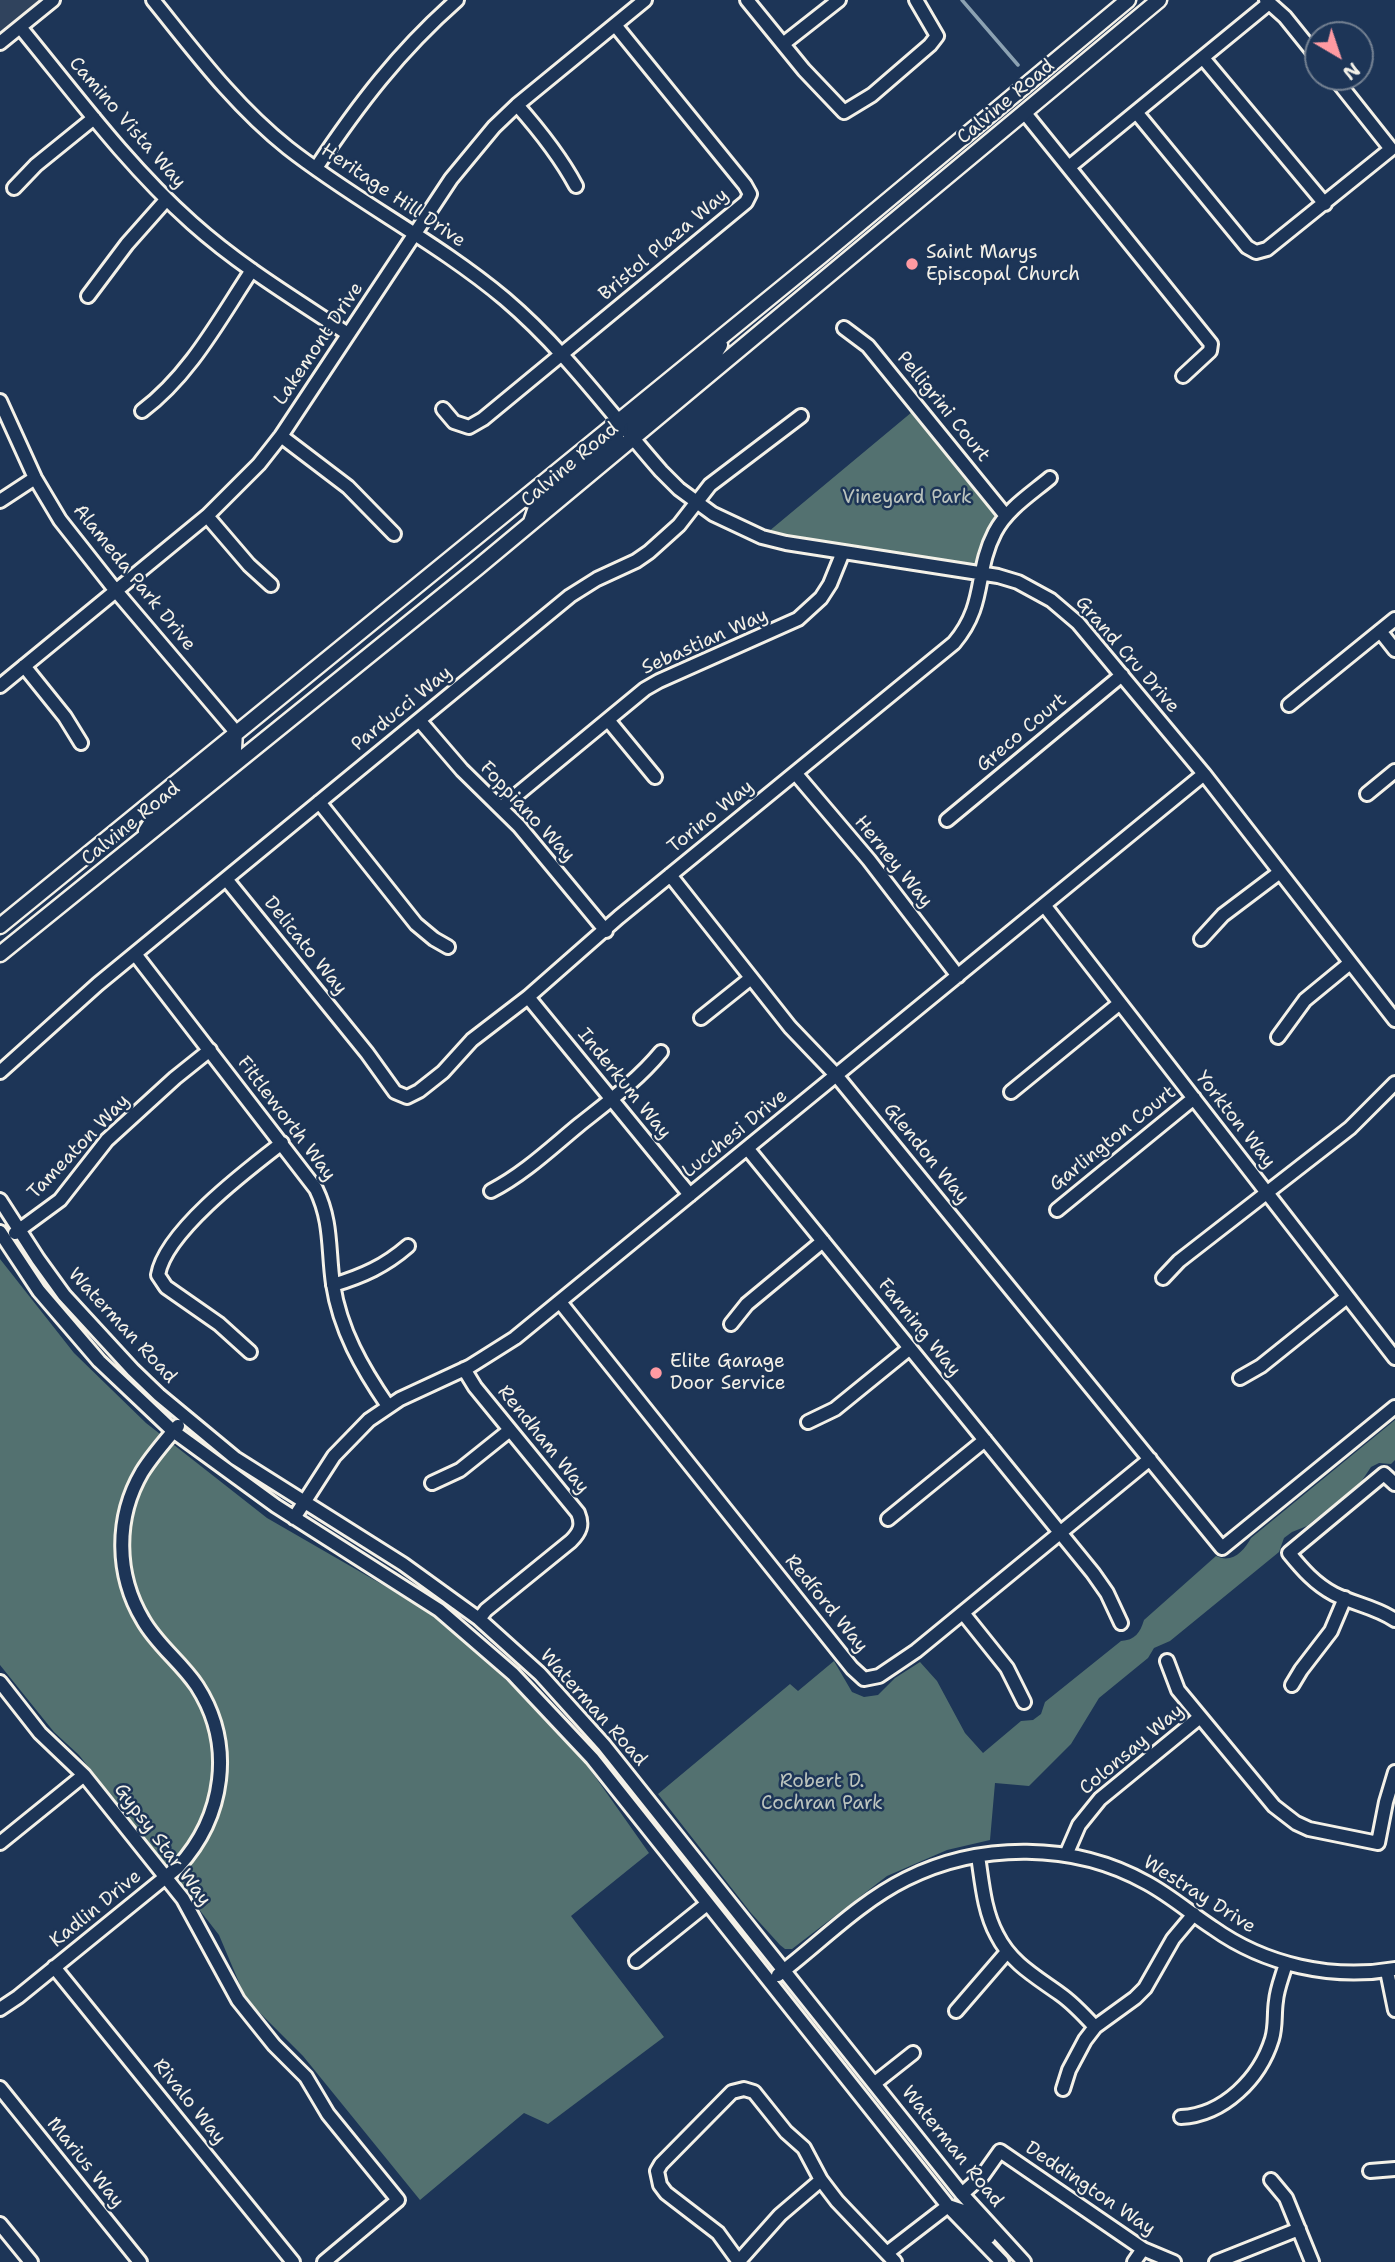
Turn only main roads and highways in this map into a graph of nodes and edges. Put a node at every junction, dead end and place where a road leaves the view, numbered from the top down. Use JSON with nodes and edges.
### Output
{"nodes":[{"id":1,"x":1128,"y":0,"type":"edge"},
{"id":2,"x":1147,"y":0,"type":"edge"},
{"id":3,"x":1159,"y":0,"type":"edge"},
{"id":4,"x":1123,"y":29,"type":"junction"},
{"id":5,"x":1046,"y":70,"type":"junction"},
{"id":6,"x":980,"y":149,"type":"junction"},
{"id":7,"x":730,"y":329,"type":"junction"},
{"id":8,"x":619,"y":419,"type":"junction"},
{"id":9,"x":634,"y":438,"type":"junction"},
{"id":10,"x":530,"y":524,"type":"junction"},
{"id":11,"x":235,"y":731,"type":"junction"},
{"id":12,"x":138,"y":843,"type":"junction"},
{"id":13,"x":0,"y":926,"type":"edge"},
{"id":14,"x":0,"y":954,"type":"edge"}],
"edges":[{"from":1,"to":5,"type":"main road","name":"Calvine Road"},
{"from":2,"to":4,"type":"main road"},
{"from":3,"to":4,"type":"main road","name":"Calvine Road"},
{"from":4,"to":6,"type":"main road","name":"Calvine Road"},
{"from":5,"to":6,"type":"main road"},
{"from":5,"to":7,"type":"main road","name":"Calvine Road"},
{"from":6,"to":9,"type":"main road","name":"Calvine Road"},
{"from":7,"to":8,"type":"main road","name":"Calvine Road"},
{"from":7,"to":9,"type":"main road"},
{"from":8,"to":10,"type":"main road"},
{"from":8,"to":11,"type":"main road","name":"Calvine Road"},
{"from":9,"to":10,"type":"main road","name":"Calvine Road"},
{"from":10,"to":12,"type":"main road","name":"Calvine Road"},
{"from":11,"to":12,"type":"main road"},
{"from":11,"to":13,"type":"main road","name":"Calvine Road"},
{"from":12,"to":14,"type":"main road","name":"Calvine Road"}]}
